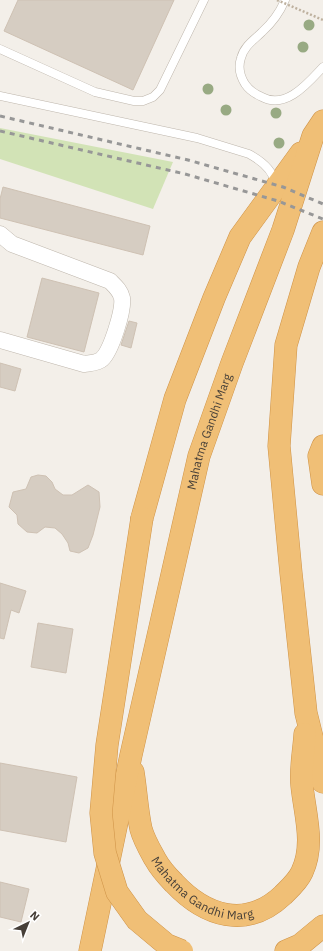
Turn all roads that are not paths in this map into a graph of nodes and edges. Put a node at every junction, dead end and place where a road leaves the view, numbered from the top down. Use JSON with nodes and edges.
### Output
{"nodes":[{"id":1,"x":204,"y":0,"type":"edge"},
{"id":2,"x":285,"y":0,"type":"edge"},
{"id":3,"x":0,"y":50,"type":"edge"},
{"id":4,"x":323,"y":67,"type":"edge"},
{"id":5,"x":0,"y":96,"type":"edge"},
{"id":6,"x":318,"y":129,"type":"edge"},
{"id":7,"x":276,"y":188,"type":"junction"},
{"id":8,"x":323,"y":232,"type":"edge"},
{"id":9,"x":0,"y":234,"type":"edge"},
{"id":10,"x":316,"y":260,"type":"edge"},
{"id":11,"x":0,"y":340,"type":"edge"},
{"id":12,"x":323,"y":446,"type":"edge"},
{"id":13,"x":323,"y":484,"type":"edge"},
{"id":14,"x":306,"y":713,"type":"junction"},
{"id":15,"x":131,"y":755,"type":"junction"},
{"id":16,"x":323,"y":782,"type":"edge"},
{"id":17,"x":323,"y":926,"type":"edge"},
{"id":18,"x":90,"y":951,"type":"edge"},
{"id":19,"x":182,"y":951,"type":"edge"},
{"id":20,"x":286,"y":951,"type":"edge"}],
"edges":[{"from":1,"to":3,"type":"lane"},
{"from":2,"to":4,"type":"lane"},
{"from":5,"to":7,"type":"lane"},
{"from":6,"to":7,"type":"highway"},
{"from":6,"to":15,"type":"highway","name":"Mahatma Gandhi Marg"},
{"from":7,"to":19,"type":"highway","bridge":true},
{"from":8,"to":10,"type":"highway","name":"Mahatma Gandhi Marg"},
{"from":9,"to":11,"type":"street"},
{"from":10,"to":14,"type":"highway","name":"Mahatma Gandhi Marg"},
{"from":12,"to":13,"type":"highway"},
{"from":14,"to":15,"type":"highway","name":"Mahatma Gandhi Marg"},
{"from":14,"to":16,"type":"highway","name":"Mahatma Gandhi Marg"},
{"from":15,"to":18,"type":"highway","name":"Mahatma Gandhi Marg"},
{"from":17,"to":20,"type":"highway"}]}
